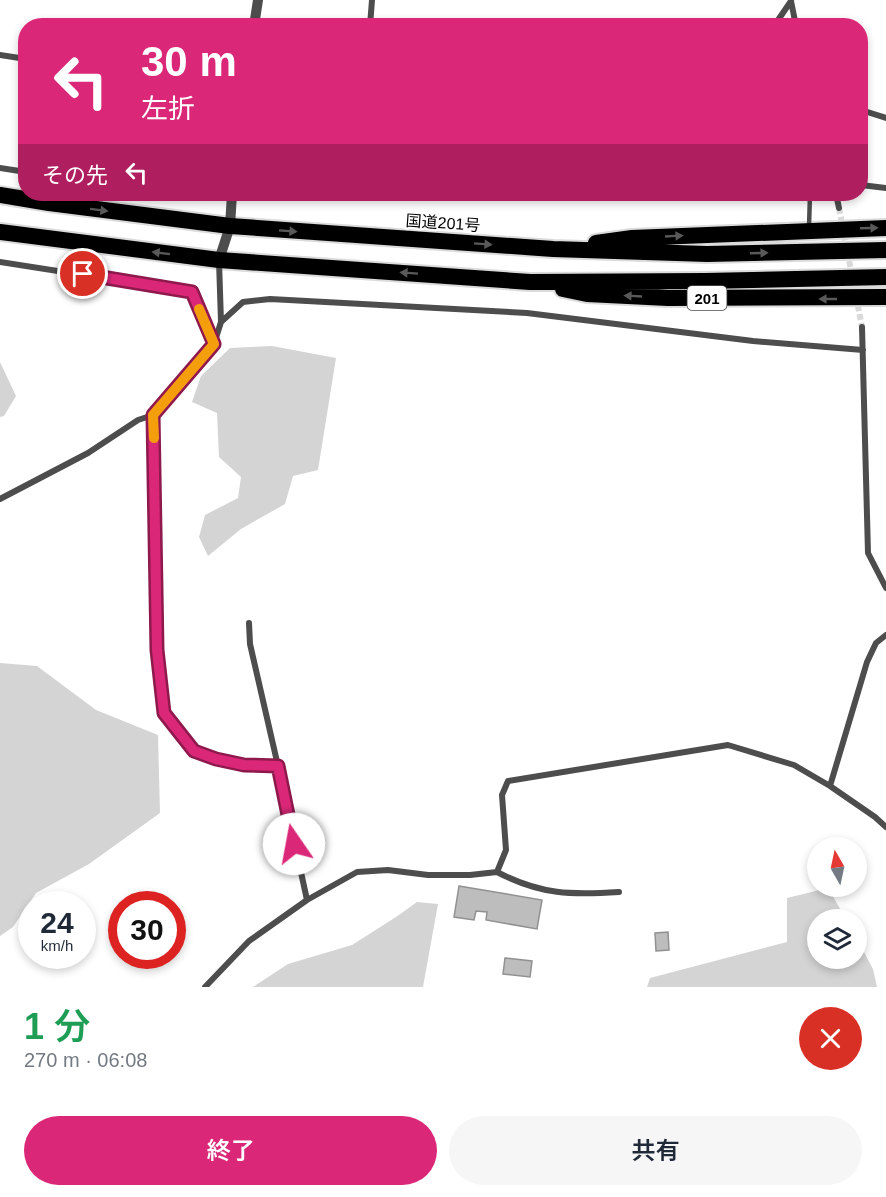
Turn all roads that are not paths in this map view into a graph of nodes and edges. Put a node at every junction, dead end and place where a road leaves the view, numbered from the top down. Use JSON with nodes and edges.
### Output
{"nodes":[{"id":1,"x":258,"y":0,"type":"edge"},
{"id":2,"x":372,"y":0,"type":"edge"},
{"id":3,"x":791,"y":1,"type":"edge"},
{"id":4,"x":255,"y":18,"type":"edge"},
{"id":5,"x":371,"y":18,"type":"edge"},
{"id":6,"x":779,"y":18,"type":"edge"},
{"id":7,"x":794,"y":18,"type":"edge"},
{"id":8,"x":0,"y":55,"type":"edge"},
{"id":9,"x":18,"y":58,"type":"edge"},
{"id":10,"x":868,"y":112,"type":"edge"},
{"id":11,"x":886,"y":118,"type":"edge"},
{"id":12,"x":0,"y":168,"type":"edge"},
{"id":13,"x":18,"y":171,"type":"edge"},
{"id":14,"x":868,"y":186,"type":"edge"},
{"id":15,"x":886,"y":188,"type":"edge"},
{"id":16,"x":0,"y":195,"type":"edge"},
{"id":17,"x":18,"y":198,"type":"edge"},
{"id":18,"x":37,"y":201,"type":"edge"},
{"id":19,"x":232,"y":201,"type":"edge"},
{"id":20,"x":810,"y":201,"type":"edge"},
{"id":21,"x":838,"y":201,"type":"edge"},
{"id":22,"x":839,"y":208,"type":"tunnel mouth"},
{"id":23,"x":230,"y":226,"type":"junction"},
{"id":24,"x":886,"y":228,"type":"edge"},
{"id":25,"x":809,"y":230,"type":"junction"},
{"id":26,"x":0,"y":232,"type":"edge"},
{"id":27,"x":553,"y":249,"type":"junction"},
{"id":28,"x":886,"y":250,"type":"edge"},
{"id":29,"x":219,"y":260,"type":"junction"},
{"id":30,"x":0,"y":262,"type":"edge"},
{"id":31,"x":886,"y":278,"type":"edge"},
{"id":32,"x":530,"y":282,"type":"junction"},
{"id":33,"x":886,"y":297,"type":"edge"},
{"id":34,"x":221,"y":322,"type":"junction"},
{"id":35,"x":862,"y":327,"type":"tunnel mouth"},
{"id":36,"x":214,"y":344,"type":"junction"},
{"id":37,"x":863,"y":350,"type":"junction"},
{"id":38,"x":153,"y":415,"type":"junction"},
{"id":39,"x":0,"y":498,"type":"edge"},
{"id":40,"x":886,"y":588,"type":"edge"},
{"id":41,"x":249,"y":623,"type":"dead end"},
{"id":42,"x":886,"y":635,"type":"edge"},
{"id":43,"x":278,"y":766,"type":"junction"},
{"id":44,"x":830,"y":786,"type":"junction"},
{"id":45,"x":886,"y":827,"type":"edge"},
{"id":46,"x":498,"y":872,"type":"junction"},
{"id":47,"x":619,"y":892,"type":"dead end"},
{"id":48,"x":307,"y":900,"type":"junction"},
{"id":49,"x":205,"y":987,"type":"edge"}],
"edges":[{"from":1,"to":4,"type":"street"},
{"from":2,"to":5,"type":"street"},
{"from":3,"to":6,"type":"street"},
{"from":3,"to":7,"type":"street"},
{"from":8,"to":9,"type":"street"},
{"from":10,"to":11,"type":"street"},
{"from":12,"to":13,"type":"street"},
{"from":14,"to":15,"type":"street"},
{"from":16,"to":17,"type":"highway","name":"国道201号","one_way":true},
{"from":18,"to":23,"type":"highway","name":"国道201号","one_way":true},
{"from":19,"to":23,"type":"street"},
{"from":20,"to":25,"type":"lane"},
{"from":21,"to":22,"type":"street"},
{"from":23,"to":27,"type":"highway","name":"国道201号","one_way":true},
{"from":23,"to":29,"type":"street"},
{"from":25,"to":24,"type":"highway","one_way":true},
{"from":27,"to":25,"type":"highway","one_way":true},
{"from":29,"to":26,"type":"highway","number":"201","one_way":true},
{"from":27,"to":28,"type":"highway","name":"国道201号","one_way":true},
{"from":32,"to":29,"type":"highway","number":"201","one_way":true},
{"from":29,"to":34,"type":"street"},
{"from":30,"to":36,"type":"street"},
{"from":31,"to":32,"type":"highway","number":"201"},
{"from":33,"to":32,"type":"highway","number":"201","one_way":true},
{"from":34,"to":36,"type":"street"},
{"from":34,"to":37,"type":"street"},
{"from":35,"to":37,"type":"street"},
{"from":36,"to":38,"type":"street"},
{"from":37,"to":40,"type":"street"},
{"from":38,"to":39,"type":"street"},
{"from":38,"to":43,"type":"street"},
{"from":41,"to":43,"type":"street"},
{"from":42,"to":44,"type":"street"},
{"from":43,"to":48,"type":"street"},
{"from":44,"to":45,"type":"street"},
{"from":44,"to":46,"type":"street"},
{"from":46,"to":47,"type":"street"},
{"from":46,"to":48,"type":"street"},
{"from":48,"to":49,"type":"street"}]}
